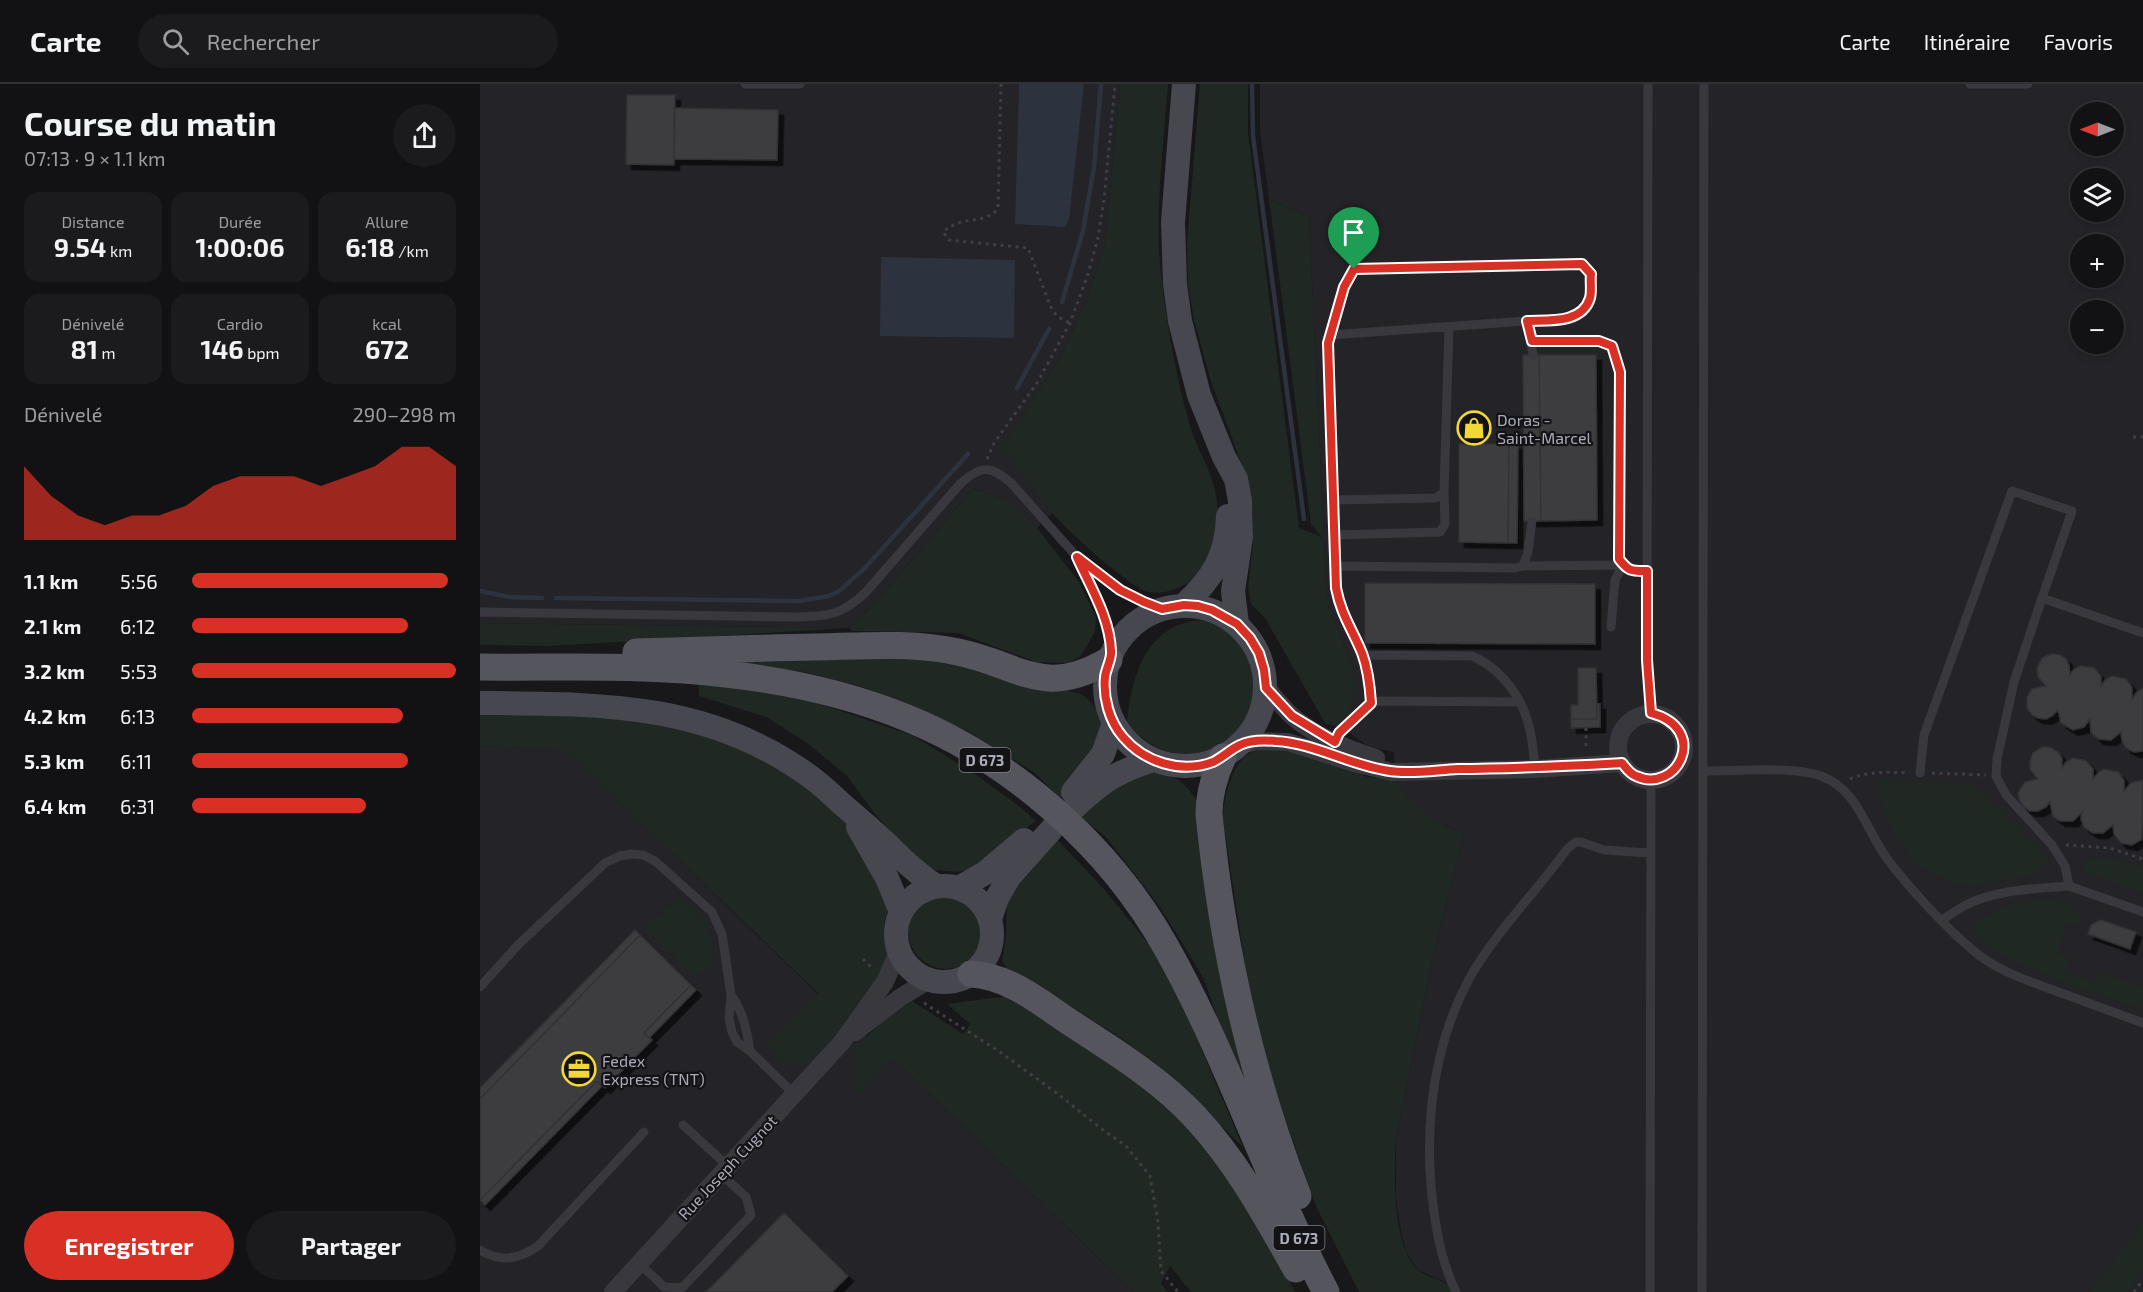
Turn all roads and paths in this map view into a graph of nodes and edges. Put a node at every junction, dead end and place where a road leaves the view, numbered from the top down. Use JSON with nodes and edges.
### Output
{"nodes":[{"id":1,"x":745,"y":84,"type":"edge"},
{"id":2,"x":800,"y":84,"type":"edge"},
{"id":3,"x":1001,"y":84,"type":"edge"},
{"id":4,"x":1115,"y":84,"type":"edge"},
{"id":5,"x":1184,"y":84,"type":"edge"},
{"id":6,"x":1648,"y":84,"type":"edge"},
{"id":7,"x":1704,"y":84,"type":"edge"},
{"id":8,"x":1970,"y":84,"type":"edge"},
{"id":9,"x":2028,"y":84,"type":"edge"},
{"id":10,"x":1527,"y":321,"type":"junction"},
{"id":11,"x":1070,"y":323,"type":"junction"},
{"id":12,"x":1449,"y":327,"type":"junction"},
{"id":13,"x":1330,"y":335,"type":"junction"},
{"id":14,"x":1532,"y":341,"type":"junction"},
{"id":15,"x":1533,"y":355,"type":"dead end"},
{"id":16,"x":2133,"y":437,"type":"dead end"},
{"id":17,"x":2143,"y":437,"type":"edge"},
{"id":18,"x":1224,"y":457,"type":"junction"},
{"id":19,"x":984,"y":469,"type":"junction"},
{"id":20,"x":1444,"y":492,"type":"junction"},
{"id":21,"x":1333,"y":500,"type":"junction"},
{"id":22,"x":1532,"y":521,"type":"dead end"},
{"id":23,"x":1335,"y":535,"type":"junction"},
{"id":24,"x":1077,"y":557,"type":"junction"},
{"id":25,"x":1623,"y":565,"type":"junction"},
{"id":26,"x":1336,"y":566,"type":"junction"},
{"id":27,"x":1523,"y":566,"type":"junction"},
{"id":28,"x":1647,"y":571,"type":"junction"},
{"id":29,"x":2042,"y":598,"type":"junction"},
{"id":30,"x":1173,"y":607,"type":"junction"},
{"id":31,"x":480,"y":612,"type":"edge"},
{"id":32,"x":1237,"y":624,"type":"junction"},
{"id":33,"x":1611,"y":627,"type":"dead end"},
{"id":34,"x":2143,"y":633,"type":"edge"},
{"id":35,"x":480,"y":655,"type":"edge"},
{"id":36,"x":1363,"y":655,"type":"junction"},
{"id":37,"x":1110,"y":657,"type":"junction"},
{"id":38,"x":480,"y":667,"type":"edge"},
{"id":39,"x":1266,"y":688,"type":"junction"},
{"id":40,"x":1520,"y":702,"type":"junction"},
{"id":41,"x":480,"y":703,"type":"edge"},
{"id":42,"x":1371,"y":703,"type":"junction"},
{"id":43,"x":1651,"y":713,"type":"junction"},
{"id":44,"x":1114,"y":723,"type":"junction"},
{"id":45,"x":1586,"y":728,"type":"dead end"},
{"id":46,"x":1335,"y":742,"type":"junction"},
{"id":47,"x":1232,"y":751,"type":"junction"},
{"id":48,"x":1153,"y":760,"type":"junction"},
{"id":49,"x":1622,"y":763,"type":"junction"},
{"id":50,"x":1586,"y":765,"type":"junction"},
{"id":51,"x":1535,"y":769,"type":"junction"},
{"id":52,"x":1415,"y":771,"type":"junction"},
{"id":53,"x":1703,"y":771,"type":"junction"},
{"id":54,"x":1920,"y":773,"type":"dead end"},
{"id":55,"x":1651,"y":780,"type":"junction"},
{"id":56,"x":843,"y":805,"type":"junction"},
{"id":57,"x":2052,"y":845,"type":"junction"},
{"id":58,"x":1649,"y":852,"type":"junction"},
{"id":59,"x":2143,"y":859,"type":"edge"},
{"id":60,"x":2069,"y":886,"type":"junction"},
{"id":61,"x":947,"y":887,"type":"junction"},
{"id":62,"x":901,"y":912,"type":"junction"},
{"id":63,"x":2143,"y":912,"type":"edge"},
{"id":64,"x":990,"y":919,"type":"junction"},
{"id":65,"x":1942,"y":920,"type":"junction"},
{"id":66,"x":899,"y":950,"type":"junction"},
{"id":67,"x":971,"y":974,"type":"junction"},
{"id":68,"x":929,"y":980,"type":"junction"},
{"id":69,"x":480,"y":987,"type":"edge"},
{"id":70,"x":901,"y":997,"type":"junction"},
{"id":71,"x":2143,"y":1023,"type":"edge"},
{"id":72,"x":842,"y":1042,"type":"junction"},
{"id":73,"x":794,"y":1094,"type":"junction"},
{"id":74,"x":683,"y":1125,"type":"dead end"},
{"id":75,"x":644,"y":1132,"type":"dead end"},
{"id":76,"x":725,"y":1170,"type":"junction"},
{"id":77,"x":480,"y":1250,"type":"edge"},
{"id":78,"x":639,"y":1263,"type":"junction"},
{"id":79,"x":2143,"y":1280,"type":"edge"},
{"id":80,"x":613,"y":1292,"type":"edge"},
{"id":81,"x":1178,"y":1292,"type":"edge"},
{"id":82,"x":1309,"y":1292,"type":"edge"},
{"id":83,"x":1326,"y":1292,"type":"edge"},
{"id":84,"x":1343,"y":1292,"type":"edge"},
{"id":85,"x":1456,"y":1292,"type":"edge"},
{"id":86,"x":1650,"y":1292,"type":"edge"},
{"id":87,"x":1702,"y":1292,"type":"edge"},
{"id":88,"x":2134,"y":1292,"type":"edge"}],
"edges":[{"from":1,"to":2,"type":"lane"},
{"from":3,"to":11,"type":"path"},
{"from":4,"to":11,"type":"path"},
{"from":5,"to":18,"type":"main road"},
{"from":6,"to":28,"type":"lane"},
{"from":7,"to":53,"type":"lane"},
{"from":8,"to":9,"type":"lane"},
{"from":10,"to":12,"type":"lane"},
{"from":10,"to":13,"type":"lane"},
{"from":10,"to":14,"type":"lane"},
{"from":11,"to":19,"type":"path"},
{"from":12,"to":13,"type":"lane"},
{"from":12,"to":20,"type":"lane"},
{"from":13,"to":21,"type":"lane"},
{"from":14,"to":15,"type":"lane"},
{"from":14,"to":25,"type":"lane"},
{"from":16,"to":17,"type":"path"},
{"from":18,"to":30,"type":"main road"},
{"from":18,"to":32,"type":"main road"},
{"from":19,"to":24,"type":"lane"},
{"from":19,"to":31,"type":"lane"},
{"from":20,"to":21,"type":"lane"},
{"from":20,"to":23,"type":"lane"},
{"from":21,"to":23,"type":"lane"},
{"from":22,"to":27,"type":"lane"},
{"from":23,"to":26,"type":"lane"},
{"from":24,"to":30,"type":"lane"},
{"from":24,"to":37,"type":"lane"},
{"from":25,"to":27,"type":"lane"},
{"from":25,"to":28,"type":"lane"},
{"from":25,"to":33,"type":"lane"},
{"from":26,"to":27,"type":"lane"},
{"from":26,"to":36,"type":"lane"},
{"from":28,"to":43,"type":"lane"},
{"from":29,"to":34,"type":"lane"},
{"from":29,"to":54,"type":"lane"},
{"from":29,"to":57,"type":"lane"},
{"from":30,"to":32,"type":"main road"},
{"from":30,"to":37,"type":"main road"},
{"from":32,"to":39,"type":"main road"},
{"from":35,"to":37,"type":"main road"},
{"from":36,"to":40,"type":"lane"},
{"from":36,"to":42,"type":"lane"},
{"from":37,"to":44,"type":"main road"},
{"from":38,"to":83,"type":"main road","number":"D 673"},
{"from":39,"to":46,"type":"street"},
{"from":39,"to":47,"type":"main road"},
{"from":40,"to":42,"type":"lane"},
{"from":40,"to":51,"type":"lane"},
{"from":41,"to":56,"type":"main road"},
{"from":42,"to":46,"type":"lane"},
{"from":43,"to":49,"type":"street"},
{"from":43,"to":55,"type":"street"},
{"from":44,"to":48,"type":"main road"},
{"from":44,"to":48,"type":"main road"},
{"from":45,"to":50,"type":"path"},
{"from":46,"to":52,"type":"street"},
{"from":47,"to":48,"type":"main road"},
{"from":47,"to":52,"type":"street"},
{"from":47,"to":84,"type":"main road"},
{"from":49,"to":50,"type":"street"},
{"from":49,"to":55,"type":"street"},
{"from":50,"to":51,"type":"street"},
{"from":51,"to":52,"type":"street"},
{"from":53,"to":65,"type":"lane"},
{"from":53,"to":87,"type":"lane"},
{"from":55,"to":58,"type":"lane"},
{"from":56,"to":61,"type":"main road"},
{"from":56,"to":62,"type":"main road"},
{"from":57,"to":59,"type":"path"},
{"from":57,"to":60,"type":"lane"},
{"from":58,"to":85,"type":"lane"},
{"from":58,"to":86,"type":"lane"},
{"from":60,"to":63,"type":"lane"},
{"from":60,"to":65,"type":"lane"},
{"from":61,"to":62,"type":"main road"},
{"from":61,"to":64,"type":"main road"},
{"from":61,"to":64,"type":"main road"},
{"from":62,"to":66,"type":"main road"},
{"from":64,"to":67,"type":"main road"},
{"from":65,"to":71,"type":"lane"},
{"from":66,"to":68,"type":"main road"},
{"from":66,"to":72,"type":"street","name":"Rue Joseph Cugnot"},
{"from":67,"to":68,"type":"main road"},
{"from":67,"to":82,"type":"main road"},
{"from":68,"to":70,"type":"street","name":"Rue Joseph Cugnot"},
{"from":69,"to":73,"type":"lane"},
{"from":70,"to":72,"type":"street","name":"Rue Joseph Cugnot"},
{"from":70,"to":81,"type":"path"},
{"from":72,"to":73,"type":"street","name":"Rue Joseph Cugnot"},
{"from":73,"to":76,"type":"street","name":"Rue Joseph Cugnot"},
{"from":74,"to":76,"type":"lane"},
{"from":75,"to":77,"type":"lane"},
{"from":76,"to":78,"type":"street","name":"Rue Joseph Cugnot"},
{"from":76,"to":78,"type":"lane"},
{"from":78,"to":80,"type":"street","name":"Rue Joseph Cugnot"},
{"from":79,"to":88,"type":"path"}]}
